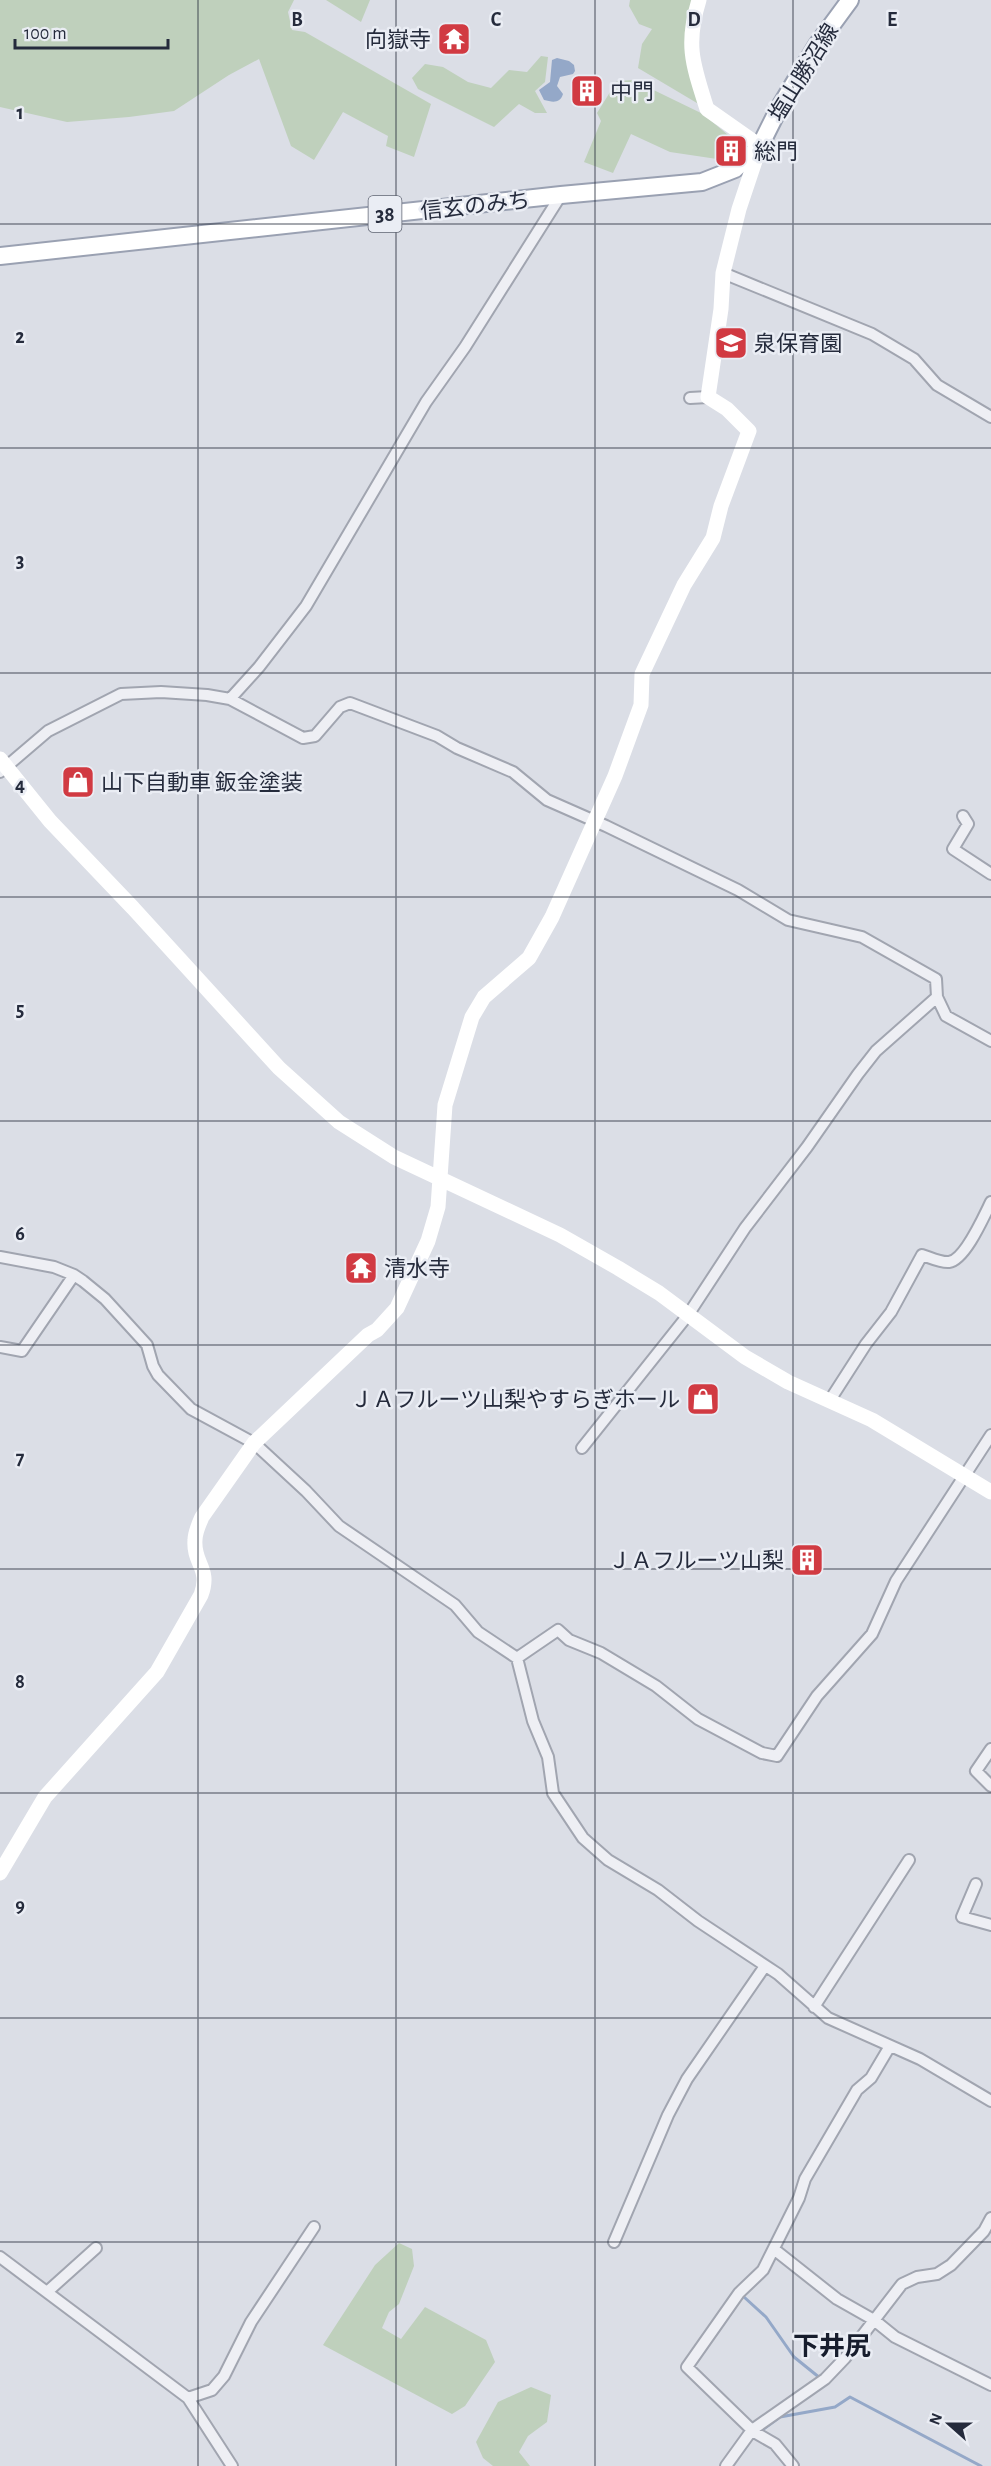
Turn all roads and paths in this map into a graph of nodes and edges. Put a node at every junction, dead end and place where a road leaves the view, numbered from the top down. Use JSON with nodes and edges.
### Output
{"nodes":[{"id":1,"x":699,"y":0,"type":"edge"},
{"id":2,"x":850,"y":0,"type":"edge"},
{"id":3,"x":760,"y":146,"type":"junction"},
{"id":4,"x":561,"y":195,"type":"junction"},
{"id":5,"x":0,"y":256,"type":"edge"},
{"id":6,"x":723,"y":273,"type":"junction"},
{"id":7,"x":708,"y":397,"type":"junction"},
{"id":8,"x":690,"y":398,"type":"dead end"},
{"id":9,"x":991,"y":417,"type":"edge"},
{"id":10,"x":230,"y":699,"type":"junction"},
{"id":11,"x":2,"y":766,"type":"edge"},
{"id":12,"x":963,"y":816,"type":"dead end"},
{"id":13,"x":596,"y":821,"type":"junction"},
{"id":14,"x":991,"y":874,"type":"edge"},
{"id":15,"x":937,"y":997,"type":"junction"},
{"id":16,"x":991,"y":1041,"type":"edge"},
{"id":17,"x":441,"y":1180,"type":"junction"},
{"id":18,"x":991,"y":1202,"type":"edge"},
{"id":19,"x":0,"y":1257,"type":"edge"},
{"id":20,"x":74,"y":1275,"type":"junction"},
{"id":21,"x":688,"y":1315,"type":"junction"},
{"id":22,"x":0,"y":1347,"type":"edge"},
{"id":23,"x":830,"y":1400,"type":"junction"},
{"id":24,"x":991,"y":1435,"type":"edge"},
{"id":25,"x":254,"y":1443,"type":"junction"},
{"id":26,"x":582,"y":1448,"type":"dead end"},
{"id":27,"x":964,"y":1476,"type":"junction"},
{"id":28,"x":991,"y":1492,"type":"edge"},
{"id":29,"x":517,"y":1658,"type":"junction"},
{"id":30,"x":991,"y":1749,"type":"edge"},
{"id":31,"x":991,"y":1785,"type":"edge"},
{"id":32,"x":909,"y":1860,"type":"dead end"},
{"id":33,"x":0,"y":1873,"type":"edge"},
{"id":34,"x":976,"y":1884,"type":"dead end"},
{"id":35,"x":991,"y":1925,"type":"edge"},
{"id":36,"x":765,"y":1966,"type":"junction"},
{"id":37,"x":814,"y":2007,"type":"junction"},
{"id":38,"x":890,"y":2046,"type":"junction"},
{"id":39,"x":991,"y":2101,"type":"edge"},
{"id":40,"x":991,"y":2218,"type":"edge"},
{"id":41,"x":314,"y":2227,"type":"dead end"},
{"id":42,"x":614,"y":2242,"type":"dead end"},
{"id":43,"x":96,"y":2248,"type":"dead end"},
{"id":44,"x":775,"y":2250,"type":"junction"},
{"id":45,"x":0,"y":2257,"type":"edge"},
{"id":46,"x":47,"y":2292,"type":"junction"},
{"id":47,"x":874,"y":2320,"type":"junction"},
{"id":48,"x":991,"y":2385,"type":"edge"},
{"id":49,"x":188,"y":2398,"type":"junction"},
{"id":50,"x":753,"y":2431,"type":"junction"},
{"id":51,"x":232,"y":2466,"type":"edge"},
{"id":52,"x":726,"y":2466,"type":"edge"},
{"id":53,"x":793,"y":2466,"type":"edge"}],
"edges":[{"from":1,"to":3,"type":"street"},
{"from":2,"to":3,"type":"main road","name":"塩山勝沼線","number":"38"},
{"from":3,"to":4,"type":"main road","name":"信玄のみち","number":"38"},
{"from":3,"to":6,"type":"street"},
{"from":4,"to":5,"type":"main road","name":"信玄のみち","number":"38"},
{"from":4,"to":10,"type":"street"},
{"from":6,"to":7,"type":"street"},
{"from":6,"to":9,"type":"street"},
{"from":7,"to":8,"type":"street"},
{"from":7,"to":13,"type":"street"},
{"from":10,"to":11,"type":"street"},
{"from":10,"to":13,"type":"street"},
{"from":11,"to":17,"type":"street"},
{"from":12,"to":14,"type":"street"},
{"from":13,"to":15,"type":"street"},
{"from":13,"to":17,"type":"street"},
{"from":15,"to":16,"type":"street"},
{"from":15,"to":21,"type":"street"},
{"from":17,"to":21,"type":"street"},
{"from":17,"to":25,"type":"street"},
{"from":18,"to":23,"type":"street"},
{"from":19,"to":20,"type":"street"},
{"from":20,"to":22,"type":"street"},
{"from":20,"to":25,"type":"street"},
{"from":21,"to":23,"type":"street"},
{"from":21,"to":26,"type":"street"},
{"from":23,"to":27,"type":"street"},
{"from":24,"to":27,"type":"street"},
{"from":25,"to":29,"type":"street"},
{"from":25,"to":33,"type":"street"},
{"from":27,"to":28,"type":"street"},
{"from":27,"to":29,"type":"street"},
{"from":29,"to":36,"type":"street"},
{"from":30,"to":31,"type":"street"},
{"from":32,"to":37,"type":"street"},
{"from":34,"to":35,"type":"street"},
{"from":36,"to":37,"type":"street"},
{"from":36,"to":42,"type":"street"},
{"from":37,"to":38,"type":"street"},
{"from":38,"to":39,"type":"street"},
{"from":38,"to":44,"type":"street"},
{"from":40,"to":47,"type":"street"},
{"from":41,"to":49,"type":"street"},
{"from":43,"to":46,"type":"street"},
{"from":44,"to":47,"type":"street"},
{"from":44,"to":50,"type":"street"},
{"from":45,"to":46,"type":"street"},
{"from":46,"to":49,"type":"street"},
{"from":47,"to":48,"type":"street"},
{"from":47,"to":50,"type":"street"},
{"from":49,"to":51,"type":"street"},
{"from":50,"to":52,"type":"street"},
{"from":50,"to":53,"type":"street"}]}
